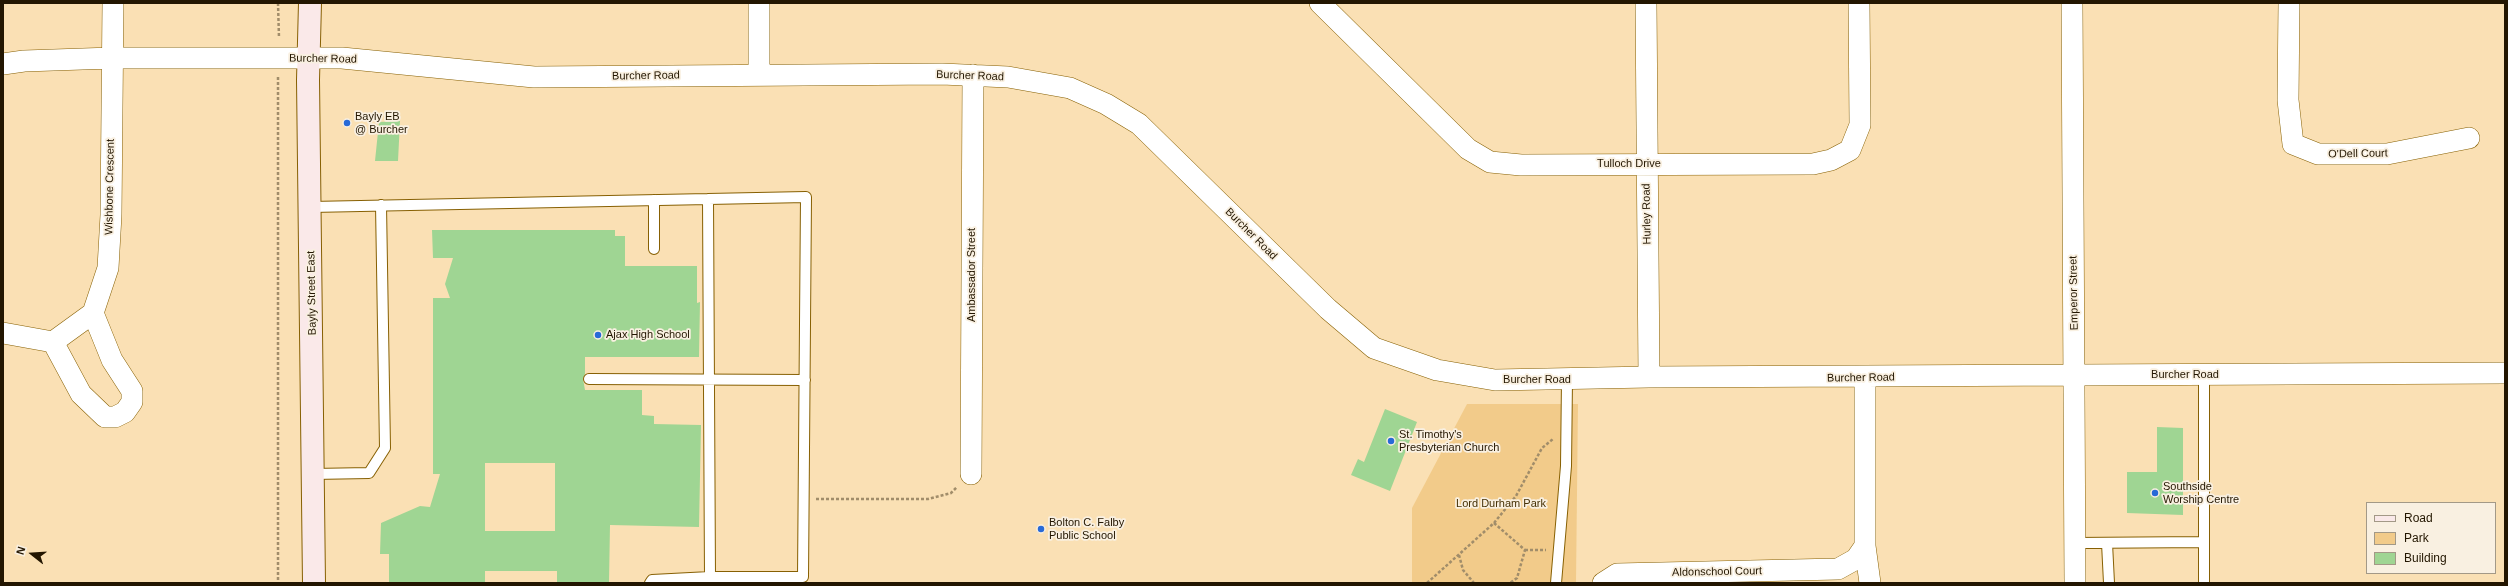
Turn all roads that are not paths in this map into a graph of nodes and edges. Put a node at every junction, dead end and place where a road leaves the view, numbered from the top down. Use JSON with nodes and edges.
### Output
{"nodes":[{"id":1,"x":113,"y":3,"type":"edge"},
{"id":2,"x":310,"y":3,"type":"edge"},
{"id":3,"x":759,"y":3,"type":"edge"},
{"id":4,"x":1320,"y":3,"type":"edge"},
{"id":5,"x":1646,"y":3,"type":"edge"},
{"id":6,"x":1860,"y":3,"type":"edge"},
{"id":7,"x":2072,"y":3,"type":"edge"},
{"id":8,"x":2289,"y":3,"type":"edge"},
{"id":9,"x":112,"y":58,"type":"junction"},
{"id":10,"x":309,"y":58,"type":"junction"},
{"id":11,"x":3,"y":64,"type":"edge"},
{"id":12,"x":759,"y":74,"type":"junction"},
{"id":13,"x":973,"y":75,"type":"junction"},
{"id":14,"x":2469,"y":138,"type":"dead end"},
{"id":15,"x":1647,"y":164,"type":"junction"},
{"id":16,"x":708,"y":199,"type":"junction"},
{"id":17,"x":654,"y":200,"type":"junction"},
{"id":18,"x":381,"y":206,"type":"junction"},
{"id":19,"x":311,"y":207,"type":"junction"},
{"id":20,"x":654,"y":249,"type":"dead end"},
{"id":21,"x":93,"y":314,"type":"junction"},
{"id":22,"x":3,"y":333,"type":"edge"},
{"id":23,"x":53,"y":342,"type":"junction"},
{"id":24,"x":2505,"y":373,"type":"edge"},
{"id":25,"x":2204,"y":375,"type":"junction"},
{"id":26,"x":2073,"y":376,"type":"junction"},
{"id":27,"x":1649,"y":377,"type":"junction"},
{"id":28,"x":1865,"y":378,"type":"junction"},
{"id":29,"x":588,"y":379,"type":"dead end"},
{"id":30,"x":709,"y":380,"type":"junction"},
{"id":31,"x":804,"y":380,"type":"junction"},
{"id":32,"x":1567,"y":380,"type":"junction"},
{"id":33,"x":313,"y":474,"type":"junction"},
{"id":34,"x":971,"y":474,"type":"road end"},
{"id":35,"x":2204,"y":542,"type":"junction"},
{"id":36,"x":2074,"y":543,"type":"junction"},
{"id":37,"x":2107,"y":543,"type":"junction"},
{"id":38,"x":1865,"y":546,"type":"junction"},
{"id":39,"x":710,"y":577,"type":"junction"},
{"id":40,"x":1810,"y":577,"type":"edge"},
{"id":41,"x":314,"y":583,"type":"edge"},
{"id":42,"x":650,"y":583,"type":"edge"},
{"id":43,"x":1556,"y":583,"type":"edge"},
{"id":44,"x":1604,"y":583,"type":"edge"},
{"id":45,"x":1870,"y":583,"type":"edge"},
{"id":46,"x":2075,"y":583,"type":"edge"},
{"id":47,"x":2109,"y":583,"type":"edge"},
{"id":48,"x":2204,"y":583,"type":"edge"}],
"edges":[{"from":1,"to":9,"type":"street","name":"Wishbone Crescent"},
{"from":2,"to":10,"type":"main road","name":"Bayly Street East"},
{"from":3,"to":12,"type":"street"},
{"from":4,"to":15,"type":"street","name":"Tulloch Drive"},
{"from":5,"to":15,"type":"street","name":"Hurley Road"},
{"from":6,"to":15,"type":"street","name":"Tulloch Drive"},
{"from":7,"to":26,"type":"street","name":"Emperor Street"},
{"from":8,"to":14,"type":"street","name":"O'Dell Court"},
{"from":9,"to":10,"type":"street","name":"Burcher Road"},
{"from":9,"to":11,"type":"street","name":"Burcher Road"},
{"from":9,"to":21,"type":"street","name":"Wishbone Crescent"},
{"from":10,"to":12,"type":"street","name":"Burcher Road"},
{"from":10,"to":19,"type":"main road","name":"Bayly Street East"},
{"from":12,"to":13,"type":"street","name":"Burcher Road"},
{"from":13,"to":32,"type":"street","name":"Burcher Road"},
{"from":13,"to":34,"type":"street","name":"Ambassador Street"},
{"from":15,"to":27,"type":"street","name":"Hurley Road"},
{"from":16,"to":17,"type":"lane"},
{"from":16,"to":30,"type":"lane"},
{"from":16,"to":31,"type":"lane"},
{"from":17,"to":18,"type":"lane"},
{"from":17,"to":20,"type":"lane"},
{"from":18,"to":19,"type":"lane"},
{"from":18,"to":33,"type":"lane"},
{"from":19,"to":33,"type":"main road","name":"Bayly Street East"},
{"from":21,"to":23,"type":"street"},
{"from":21,"to":23,"type":"street"},
{"from":22,"to":23,"type":"street"},
{"from":24,"to":25,"type":"street","name":"Burcher Road"},
{"from":25,"to":26,"type":"street","name":"Burcher Road"},
{"from":25,"to":35,"type":"lane"},
{"from":26,"to":28,"type":"street","name":"Burcher Road"},
{"from":26,"to":36,"type":"street","name":"Emperor Street"},
{"from":27,"to":28,"type":"street","name":"Burcher Road"},
{"from":27,"to":32,"type":"street","name":"Burcher Road"},
{"from":28,"to":38,"type":"street"},
{"from":29,"to":30,"type":"lane"},
{"from":30,"to":31,"type":"lane"},
{"from":30,"to":39,"type":"lane"},
{"from":31,"to":39,"type":"lane"},
{"from":32,"to":43,"type":"lane"},
{"from":33,"to":41,"type":"main road","name":"Bayly Street East"},
{"from":35,"to":37,"type":"lane"},
{"from":35,"to":48,"type":"lane"},
{"from":36,"to":37,"type":"lane"},
{"from":36,"to":46,"type":"street","name":"Emperor Street"},
{"from":37,"to":47,"type":"lane"},
{"from":38,"to":40,"type":"street","name":"Aldonschool Court"},
{"from":38,"to":45,"type":"street"},
{"from":39,"to":42,"type":"lane"},
{"from":40,"to":44,"type":"street","name":"Aldonschool Court"}]}
